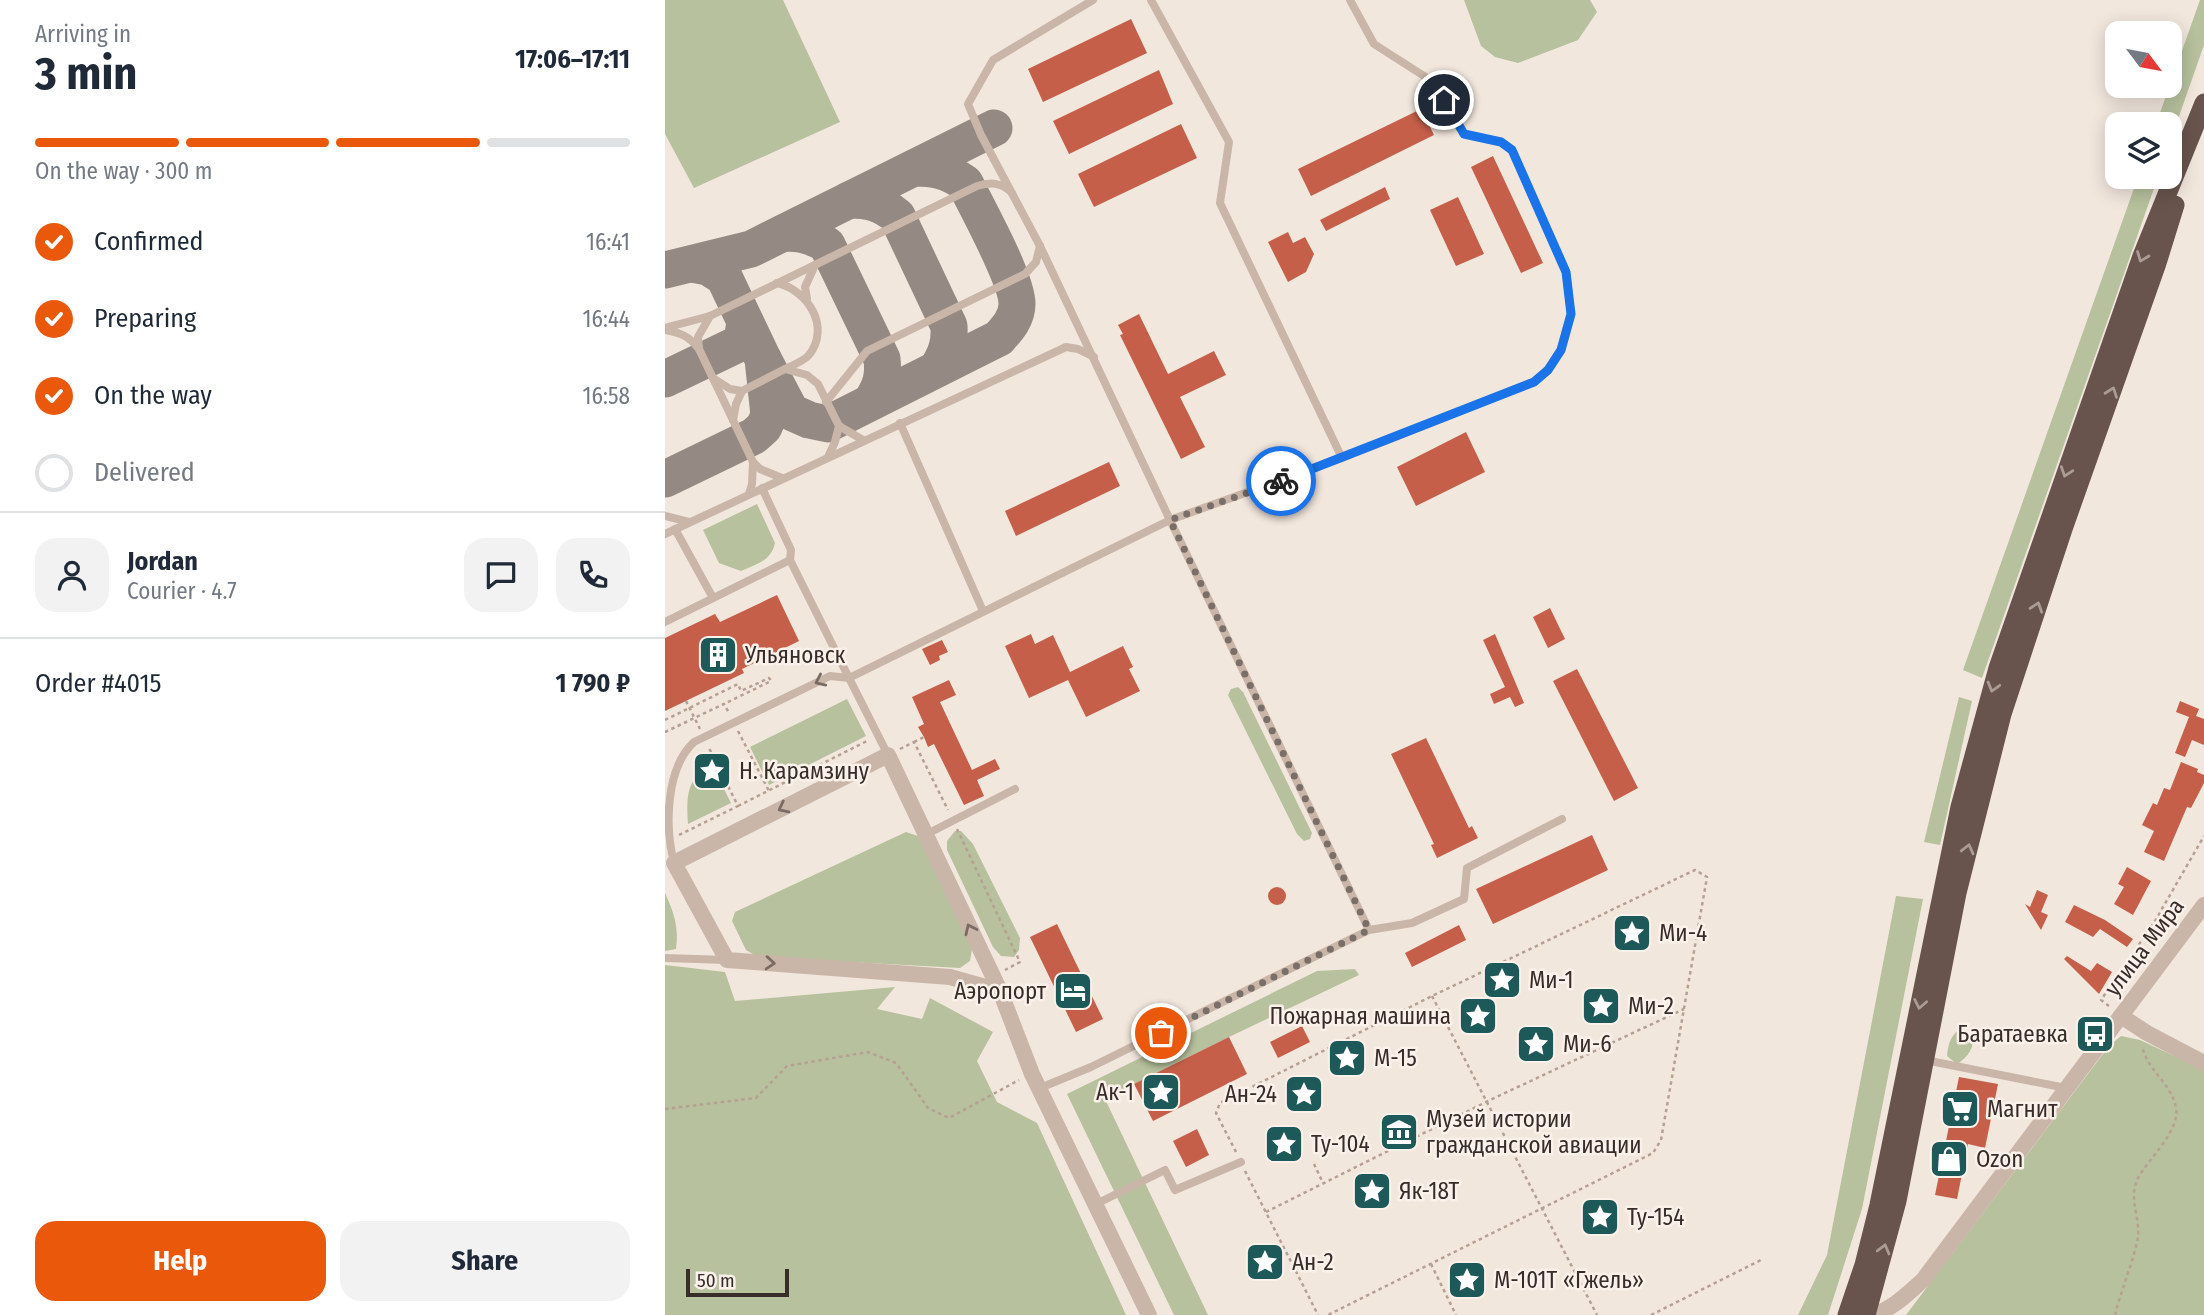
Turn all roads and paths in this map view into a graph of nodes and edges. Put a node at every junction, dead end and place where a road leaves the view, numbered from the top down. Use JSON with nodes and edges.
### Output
{"nodes":[{"id":1,"x":1093,"y":0,"type":"edge"},
{"id":2,"x":1151,"y":0,"type":"edge"},
{"id":3,"x":1350,"y":0,"type":"edge"},
{"id":4,"x":1082,"y":2,"type":"edge"},
{"id":5,"x":2204,"y":105,"type":"edge"},
{"id":6,"x":1016,"y":197,"type":"junction"},
{"id":7,"x":1040,"y":246,"type":"junction"},
{"id":8,"x":816,"y":264,"type":"junction"},
{"id":9,"x":777,"y":284,"type":"junction"},
{"id":10,"x":808,"y":302,"type":"junction"},
{"id":11,"x":710,"y":316,"type":"junction"},
{"id":12,"x":665,"y":329,"type":"edge"},
{"id":13,"x":699,"y":349,"type":"junction"},
{"id":14,"x":1094,"y":357,"type":"junction"},
{"id":15,"x":785,"y":369,"type":"junction"},
{"id":16,"x":713,"y":379,"type":"junction"},
{"id":17,"x":818,"y":384,"type":"junction"},
{"id":18,"x":836,"y":390,"type":"junction"},
{"id":19,"x":742,"y":391,"type":"junction"},
{"id":20,"x":826,"y":402,"type":"junction"},
{"id":21,"x":733,"y":420,"type":"junction"},
{"id":22,"x":899,"y":423,"type":"junction"},
{"id":23,"x":839,"y":426,"type":"junction"},
{"id":24,"x":863,"y":440,"type":"junction"},
{"id":25,"x":828,"y":457,"type":"junction"},
{"id":26,"x":1342,"y":458,"type":"junction"},
{"id":27,"x":753,"y":461,"type":"junction"},
{"id":28,"x":782,"y":478,"type":"junction"},
{"id":29,"x":762,"y":488,"type":"junction"},
{"id":30,"x":749,"y":494,"type":"junction"},
{"id":31,"x":665,"y":516,"type":"edge"},
{"id":32,"x":1170,"y":520,"type":"junction"},
{"id":33,"x":690,"y":522,"type":"junction"},
{"id":34,"x":675,"y":529,"type":"junction"},
{"id":35,"x":665,"y":534,"type":"edge"},
{"id":36,"x":790,"y":560,"type":"junction"},
{"id":37,"x":713,"y":598,"type":"junction"},
{"id":38,"x":983,"y":611,"type":"junction"},
{"id":39,"x":665,"y":622,"type":"edge"},
{"id":40,"x":849,"y":678,"type":"junction"},
{"id":41,"x":730,"y":689,"type":"junction"},
{"id":42,"x":734,"y":699,"type":"junction"},
{"id":43,"x":686,"y":701,"type":"dead end"},
{"id":44,"x":724,"y":704,"type":"junction"},
{"id":45,"x":690,"y":708,"type":"junction"},
{"id":46,"x":695,"y":718,"type":"junction"},
{"id":47,"x":665,"y":720,"type":"edge"},
{"id":48,"x":734,"y":723,"type":"junction"},
{"id":49,"x":665,"y":732,"type":"edge"},
{"id":50,"x":879,"y":736,"type":"junction"},
{"id":51,"x":704,"y":737,"type":"junction"},
{"id":52,"x":924,"y":737,"type":"dead end"},
{"id":53,"x":914,"y":743,"type":"junction"},
{"id":54,"x":888,"y":755,"type":"junction"},
{"id":55,"x":1015,"y":789,"type":"dead end"},
{"id":56,"x":769,"y":791,"type":"junction"},
{"id":57,"x":737,"y":806,"type":"junction"},
{"id":58,"x":1562,"y":818,"type":"dead end"},
{"id":59,"x":953,"y":821,"type":"junction"},
{"id":60,"x":925,"y":835,"type":"junction"},
{"id":61,"x":2204,"y":836,"type":"edge"},
{"id":62,"x":668,"y":840,"type":"junction"},
{"id":63,"x":674,"y":863,"type":"junction"},
{"id":64,"x":2204,"y":905,"type":"edge"},
{"id":65,"x":1369,"y":930,"type":"junction"},
{"id":66,"x":665,"y":958,"type":"edge"},
{"id":67,"x":727,"y":960,"type":"junction"},
{"id":68,"x":992,"y":975,"type":"junction"},
{"id":69,"x":1000,"y":991,"type":"junction"},
{"id":70,"x":1432,"y":996,"type":"junction"},
{"id":71,"x":1684,"y":1009,"type":"junction"},
{"id":72,"x":2121,"y":1016,"type":"junction"},
{"id":73,"x":2147,"y":1034,"type":"junction"},
{"id":74,"x":1925,"y":1059,"type":"junction"},
{"id":75,"x":2204,"y":1063,"type":"edge"},
{"id":76,"x":1036,"y":1081,"type":"junction"},
{"id":77,"x":2066,"y":1088,"type":"junction"},
{"id":78,"x":1487,"y":1101,"type":"junction"},
{"id":79,"x":665,"y":1109,"type":"edge"},
{"id":80,"x":1406,"y":1118,"type":"dead end"},
{"id":81,"x":1416,"y":1137,"type":"junction"},
{"id":82,"x":1241,"y":1162,"type":"junction"},
{"id":83,"x":1314,"y":1164,"type":"dead end"},
{"id":84,"x":1323,"y":1183,"type":"junction"},
{"id":85,"x":1096,"y":1204,"type":"junction"},
{"id":86,"x":1541,"y":1208,"type":"junction"},
{"id":87,"x":1266,"y":1212,"type":"junction"},
{"id":88,"x":1761,"y":1260,"type":"dead end"},
{"id":89,"x":1431,"y":1264,"type":"junction"},
{"id":90,"x":1923,"y":1280,"type":"junction"},
{"id":91,"x":1149,"y":1315,"type":"edge"},
{"id":92,"x":1318,"y":1315,"type":"edge"},
{"id":93,"x":1328,"y":1315,"type":"edge"},
{"id":94,"x":1455,"y":1315,"type":"edge"},
{"id":95,"x":1597,"y":1315,"type":"edge"},
{"id":96,"x":1651,"y":1315,"type":"edge"},
{"id":97,"x":1854,"y":1315,"type":"edge"},
{"id":98,"x":1873,"y":1315,"type":"edge"},
{"id":99,"x":1896,"y":1315,"type":"edge"},
{"id":100,"x":2115,"y":1315,"type":"edge"}],
"edges":[{"from":1,"to":4,"type":"lane"},
{"from":2,"to":26,"type":"lane"},
{"from":3,"to":26,"type":"lane"},
{"from":4,"to":6,"type":"lane"},
{"from":74,"to":5,"type":"highway","one_way":true},
{"from":5,"to":97,"type":"highway","one_way":true},
{"from":6,"to":7,"type":"lane"},
{"from":6,"to":8,"type":"lane"},
{"from":7,"to":14,"type":"lane"},
{"from":7,"to":18,"type":"lane"},
{"from":8,"to":9,"type":"lane"},
{"from":8,"to":10,"type":"lane"},
{"from":9,"to":10,"type":"lane"},
{"from":9,"to":11,"type":"lane"},
{"from":10,"to":15,"type":"lane"},
{"from":11,"to":12,"type":"lane"},
{"from":11,"to":13,"type":"lane"},
{"from":12,"to":13,"type":"lane"},
{"from":13,"to":16,"type":"lane"},
{"from":14,"to":22,"type":"lane"},
{"from":14,"to":32,"type":"lane"},
{"from":15,"to":17,"type":"lane"},
{"from":15,"to":19,"type":"lane"},
{"from":16,"to":19,"type":"lane"},
{"from":16,"to":21,"type":"lane"},
{"from":17,"to":18,"type":"lane"},
{"from":17,"to":20,"type":"lane"},
{"from":18,"to":20,"type":"lane"},
{"from":19,"to":21,"type":"lane"},
{"from":20,"to":23,"type":"lane"},
{"from":21,"to":27,"type":"lane"},
{"from":22,"to":24,"type":"lane"},
{"from":22,"to":38,"type":"lane"},
{"from":23,"to":24,"type":"lane"},
{"from":23,"to":25,"type":"lane"},
{"from":24,"to":25,"type":"lane"},
{"from":25,"to":28,"type":"lane"},
{"from":26,"to":32,"type":"lane"},
{"from":27,"to":28,"type":"lane"},
{"from":27,"to":30,"type":"lane"},
{"from":28,"to":29,"type":"lane"},
{"from":29,"to":30,"type":"lane"},
{"from":29,"to":36,"type":"lane"},
{"from":30,"to":33,"type":"lane"},
{"from":31,"to":33,"type":"lane"},
{"from":32,"to":38,"type":"lane"},
{"from":32,"to":65,"type":"lane"},
{"from":33,"to":34,"type":"lane"},
{"from":34,"to":35,"type":"lane"},
{"from":34,"to":37,"type":"lane"},
{"from":36,"to":37,"type":"lane"},
{"from":36,"to":40,"type":"lane"},
{"from":37,"to":39,"type":"lane"},
{"from":38,"to":40,"type":"lane"},
{"from":40,"to":48,"type":"lane","one_way":true},
{"from":40,"to":50,"type":"lane"},
{"from":41,"to":42,"type":"path"},
{"from":41,"to":42,"type":"path"},
{"from":41,"to":45,"type":"path"},
{"from":42,"to":44,"type":"path"},
{"from":43,"to":45,"type":"path"},
{"from":44,"to":46,"type":"path"},
{"from":44,"to":48,"type":"path"},
{"from":45,"to":46,"type":"path"},
{"from":45,"to":47,"type":"path"},
{"from":46,"to":49,"type":"path"},
{"from":46,"to":51,"type":"path"},
{"from":48,"to":51,"type":"lane"},
{"from":48,"to":56,"type":"path"},
{"from":50,"to":54,"type":"lane"},
{"from":50,"to":56,"type":"path"},
{"from":51,"to":57,"type":"path"},
{"from":51,"to":62,"type":"lane"},
{"from":52,"to":53,"type":"path"},
{"from":53,"to":54,"type":"path"},
{"from":53,"to":59,"type":"path"},
{"from":54,"to":60,"type":"street"},
{"from":54,"to":63,"type":"street","one_way":true},
{"from":55,"to":59,"type":"lane"},
{"from":56,"to":57,"type":"path"},
{"from":57,"to":62,"type":"path"},
{"from":58,"to":65,"type":"lane"},
{"from":59,"to":60,"type":"lane"},
{"from":59,"to":68,"type":"path"},
{"from":68,"to":60,"type":"street","one_way":true},
{"from":61,"to":72,"type":"path"},
{"from":62,"to":63,"type":"lane"},
{"from":63,"to":67,"type":"street"},
{"from":64,"to":72,"type":"street","name":"улица Мира"},
{"from":65,"to":76,"type":"lane"},
{"from":66,"to":67,"type":"lane"},
{"from":67,"to":69,"type":"street","one_way":true},
{"from":68,"to":69,"type":"street"},
{"from":69,"to":76,"type":"street"},
{"from":70,"to":71,"type":"path"},
{"from":70,"to":78,"type":"path"},
{"from":70,"to":82,"type":"path"},
{"from":71,"to":78,"type":"path"},
{"from":71,"to":86,"type":"path"},
{"from":72,"to":73,"type":"street"},
{"from":72,"to":77,"type":"street","name":"улица Мира"},
{"from":73,"to":75,"type":"street"},
{"from":73,"to":100,"type":"path"},
{"from":74,"to":77,"type":"lane"},
{"from":97,"to":74,"type":"highway","one_way":true},
{"from":76,"to":79,"type":"path"},
{"from":76,"to":85,"type":"street"},
{"from":77,"to":90,"type":"street","name":"улица Мира"},
{"from":78,"to":81,"type":"path"},
{"from":78,"to":86,"type":"path"},
{"from":80,"to":81,"type":"path"},
{"from":81,"to":84,"type":"path"},
{"from":82,"to":85,"type":"lane"},
{"from":82,"to":87,"type":"path"},
{"from":83,"to":84,"type":"path"},
{"from":84,"to":87,"type":"path"},
{"from":85,"to":91,"type":"street"},
{"from":86,"to":89,"type":"path"},
{"from":86,"to":95,"type":"path"},
{"from":87,"to":92,"type":"path"},
{"from":88,"to":96,"type":"path"},
{"from":89,"to":93,"type":"path"},
{"from":89,"to":94,"type":"path"},
{"from":90,"to":98,"type":"street"},
{"from":90,"to":99,"type":"street"}]}
